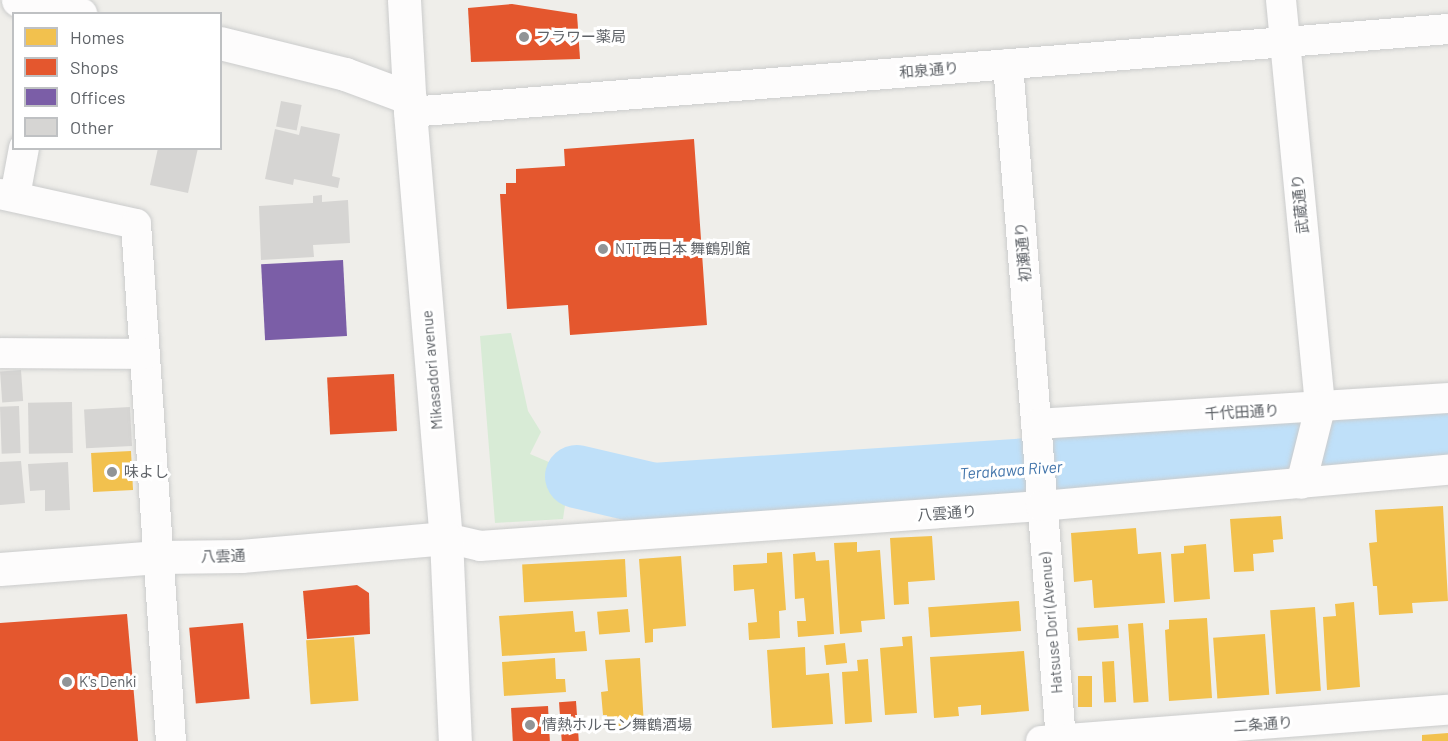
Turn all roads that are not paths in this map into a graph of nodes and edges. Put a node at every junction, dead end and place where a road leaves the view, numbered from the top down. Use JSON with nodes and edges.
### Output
{"nodes":[{"id":1,"x":18,"y":0,"type":"edge"},
{"id":2,"x":404,"y":0,"type":"edge"},
{"id":3,"x":1281,"y":0,"type":"edge"},
{"id":4,"x":59,"y":11,"type":"edge"},
{"id":5,"x":1448,"y":29,"type":"edge"},
{"id":6,"x":222,"y":43,"type":"edge"},
{"id":7,"x":1284,"y":43,"type":"junction"},
{"id":8,"x":1008,"y":64,"type":"junction"},
{"id":9,"x":410,"y":105,"type":"junction"},
{"id":10,"x":23,"y":150,"type":"edge"},
{"id":11,"x":8,"y":195,"type":"edge"},
{"id":12,"x":0,"y":353,"type":"edge"},
{"id":13,"x":145,"y":354,"type":"junction"},
{"id":14,"x":1448,"y":398,"type":"edge"},
{"id":15,"x":1318,"y":415,"type":"junction"},
{"id":16,"x":1037,"y":432,"type":"junction"},
{"id":17,"x":1448,"y":470,"type":"edge"},
{"id":18,"x":1303,"y":475,"type":"junction"},
{"id":19,"x":1041,"y":497,"type":"junction"},
{"id":20,"x":446,"y":538,"type":"junction"},
{"id":21,"x":159,"y":557,"type":"junction"},
{"id":22,"x":0,"y":569,"type":"edge"},
{"id":23,"x":1448,"y":710,"type":"edge"},
{"id":24,"x":171,"y":741,"type":"edge"},
{"id":25,"x":455,"y":741,"type":"edge"},
{"id":26,"x":1054,"y":741,"type":"edge"}],
"edges":[{"from":1,"to":4,"type":"street"},
{"from":2,"to":9,"type":"street","name":"Mikasadori avenue"},
{"from":3,"to":7,"type":"street","name":"武蔵通り"},
{"from":5,"to":7,"type":"street","name":"和泉通り"},
{"from":6,"to":9,"type":"street"},
{"from":7,"to":8,"type":"street","name":"和泉通り"},
{"from":7,"to":15,"type":"street","name":"武蔵通り"},
{"from":8,"to":9,"type":"street","name":"和泉通り"},
{"from":8,"to":16,"type":"street","name":"初瀬通り"},
{"from":9,"to":20,"type":"street","name":"Mikasadori avenue"},
{"from":10,"to":11,"type":"street"},
{"from":11,"to":13,"type":"street"},
{"from":12,"to":13,"type":"street"},
{"from":13,"to":21,"type":"street"},
{"from":14,"to":15,"type":"street","name":"千代田通り"},
{"from":15,"to":16,"type":"street","name":"千代田通り"},
{"from":15,"to":18,"type":"street","name":"武蔵通り"},
{"from":16,"to":19,"type":"street","name":"初瀬通り"},
{"from":17,"to":18,"type":"street","name":"八雲通り"},
{"from":18,"to":19,"type":"street","name":"八雲通り"},
{"from":19,"to":20,"type":"street","name":"八雲通り"},
{"from":19,"to":26,"type":"street","name":"Hatsuse Dori (Avenue)"},
{"from":20,"to":21,"type":"street","name":"八雲通"},
{"from":20,"to":25,"type":"street","name":"Mikasadori avenue"},
{"from":21,"to":22,"type":"street","name":"八雲通"},
{"from":21,"to":24,"type":"street"},
{"from":23,"to":26,"type":"street","name":"二条通り"}]}
